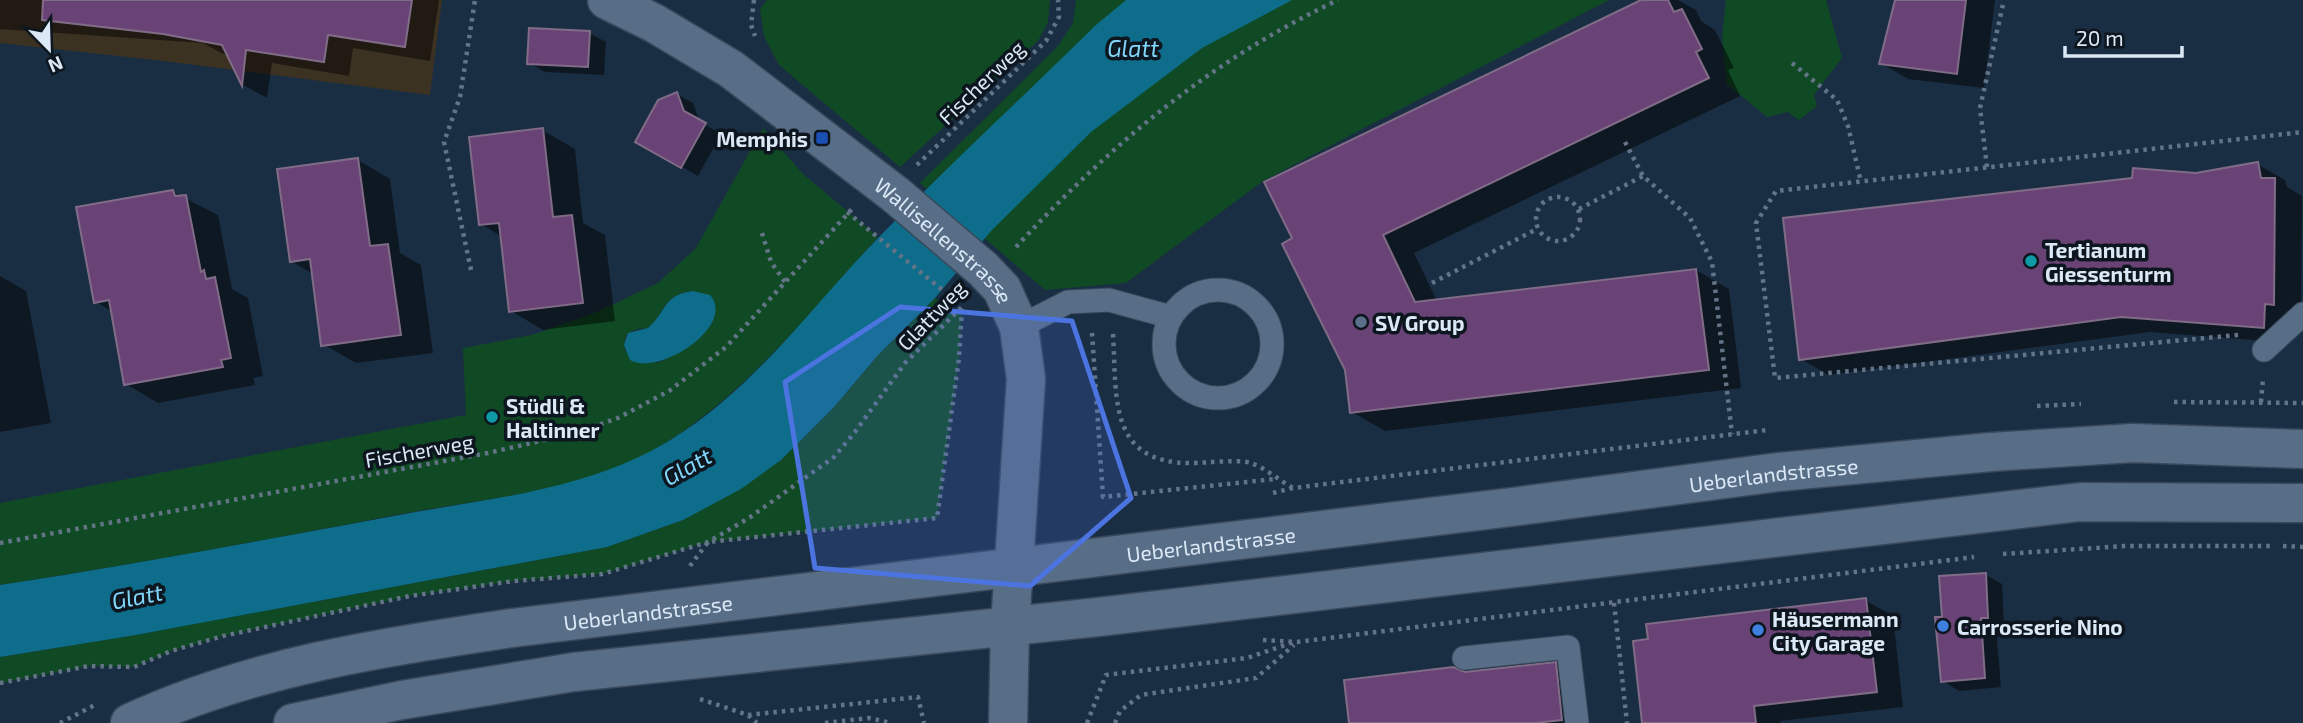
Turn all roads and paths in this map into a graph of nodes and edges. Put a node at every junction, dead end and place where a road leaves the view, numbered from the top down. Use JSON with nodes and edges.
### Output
{"nodes":[{"id":1,"x":475,"y":0,"type":"edge"},
{"id":2,"x":607,"y":0,"type":"edge"},
{"id":3,"x":1058,"y":0,"type":"edge"},
{"id":4,"x":1338,"y":0,"type":"edge"},
{"id":5,"x":2004,"y":0,"type":"edge"},
{"id":6,"x":663,"y":11,"type":"edge"},
{"id":7,"x":1793,"y":63,"type":"dead end"},
{"id":8,"x":2303,"y":132,"type":"edge"},
{"id":9,"x":1625,"y":142,"type":"dead end"},
{"id":10,"x":1987,"y":167,"type":"junction"},
{"id":11,"x":1643,"y":176,"type":"junction"},
{"id":12,"x":905,"y":181,"type":"junction"},
{"id":13,"x":1861,"y":182,"type":"junction"},
{"id":14,"x":1579,"y":209,"type":"junction"},
{"id":15,"x":1537,"y":229,"type":"junction"},
{"id":16,"x":762,"y":233,"type":"dead end"},
{"id":17,"x":471,"y":271,"type":"dead end"},
{"id":18,"x":987,"y":272,"type":"junction"},
{"id":19,"x":785,"y":282,"type":"junction"},
{"id":20,"x":1432,"y":283,"type":"dead end"},
{"id":21,"x":955,"y":301,"type":"dead end"},
{"id":22,"x":962,"y":308,"type":"junction"},
{"id":23,"x":1054,"y":308,"type":"junction"},
{"id":24,"x":2303,"y":314,"type":"edge"},
{"id":25,"x":1171,"y":317,"type":"junction"},
{"id":26,"x":1019,"y":327,"type":"junction"},
{"id":27,"x":2285,"y":331,"type":"junction"},
{"id":28,"x":1092,"y":339,"type":"dead end"},
{"id":29,"x":2264,"y":350,"type":"dead end"},
{"id":30,"x":1732,"y":434,"type":"dead end"},
{"id":31,"x":2303,"y":449,"type":"edge"},
{"id":32,"x":1275,"y":479,"type":"junction"},
{"id":33,"x":1293,"y":488,"type":"dead end"},
{"id":34,"x":2303,"y":503,"type":"edge"},
{"id":35,"x":708,"y":542,"type":"junction"},
{"id":36,"x":0,"y":543,"type":"edge"},
{"id":37,"x":2303,"y":547,"type":"edge"},
{"id":38,"x":2001,"y":554,"type":"dead end"},
{"id":39,"x":1988,"y":556,"type":"dead end"},
{"id":40,"x":1013,"y":567,"type":"junction"},
{"id":41,"x":685,"y":573,"type":"dead end"},
{"id":42,"x":602,"y":574,"type":"dead end"},
{"id":43,"x":1614,"y":603,"type":"junction"},
{"id":44,"x":1010,"y":626,"type":"junction"},
{"id":45,"x":1297,"y":642,"type":"junction"},
{"id":46,"x":1464,"y":658,"type":"dead end"},
{"id":47,"x":134,"y":667,"type":"dead end"},
{"id":48,"x":0,"y":683,"type":"edge"},
{"id":49,"x":694,"y":697,"type":"dead end"},
{"id":50,"x":748,"y":715,"type":"junction"},
{"id":51,"x":130,"y":723,"type":"edge"},
{"id":52,"x":293,"y":723,"type":"edge"},
{"id":53,"x":757,"y":723,"type":"edge"},
{"id":54,"x":825,"y":723,"type":"edge"},
{"id":55,"x":891,"y":723,"type":"edge"},
{"id":56,"x":924,"y":723,"type":"edge"},
{"id":57,"x":1008,"y":723,"type":"edge"},
{"id":58,"x":1087,"y":723,"type":"edge"},
{"id":59,"x":1115,"y":723,"type":"edge"},
{"id":60,"x":1577,"y":723,"type":"edge"},
{"id":61,"x":1627,"y":723,"type":"edge"}],
"edges":[{"from":1,"to":17,"type":"path"},
{"from":2,"to":6,"type":"main road","name":"Wallisellenstrasse"},
{"from":3,"to":12,"type":"path","name":"Fischerweg"},
{"from":4,"to":18,"type":"path","name":"Glattweg"},
{"from":5,"to":10,"type":"path"},
{"from":6,"to":12,"type":"main road","name":"Wallisellenstrasse"},
{"from":7,"to":13,"type":"path"},
{"from":8,"to":10,"type":"path"},
{"from":9,"to":11,"type":"path"},
{"from":10,"to":13,"type":"path"},
{"from":11,"to":14,"type":"path"},
{"from":11,"to":30,"type":"path"},
{"from":12,"to":18,"type":"main road","name":"Wallisellenstrasse"},
{"from":13,"to":27,"type":"path"},
{"from":14,"to":15,"type":"path"},
{"from":14,"to":15,"type":"path"},
{"from":15,"to":20,"type":"path"},
{"from":16,"to":19,"type":"path"},
{"from":18,"to":22,"type":"path","name":"Glattweg"},
{"from":18,"to":26,"type":"main road","name":"Wallisellenstrasse"},
{"from":19,"to":21,"type":"path","name":"Fischerweg"},
{"from":19,"to":36,"type":"path","name":"Fischerweg"},
{"from":22,"to":35,"type":"path","name":"Glattweg"},
{"from":22,"to":35,"type":"path"},
{"from":23,"to":25,"type":"lane"},
{"from":23,"to":26,"type":"lane"},
{"from":23,"to":32,"type":"path"},
{"from":24,"to":27,"type":"lane"},
{"from":25,"to":25,"type":"lane"},
{"from":26,"to":40,"type":"main road","name":"Wallisellenstrasse"},
{"from":27,"to":29,"type":"lane"},
{"from":28,"to":32,"type":"path"},
{"from":31,"to":40,"type":"main road","name":"Ueberlandstrasse"},
{"from":32,"to":33,"type":"path"},
{"from":34,"to":44,"type":"main road"},
{"from":35,"to":41,"type":"path"},
{"from":35,"to":42,"type":"path","name":"Glattweg"},
{"from":37,"to":38,"type":"path"},
{"from":39,"to":43,"type":"path"},
{"from":40,"to":44,"type":"main road","name":"Wallisellenstrasse"},
{"from":40,"to":51,"type":"main road","name":"Ueberlandstrasse"},
{"from":43,"to":45,"type":"path"},
{"from":43,"to":61,"type":"path"},
{"from":44,"to":52,"type":"main road"},
{"from":44,"to":57,"type":"main road","name":"Wallisellenstrasse"},
{"from":45,"to":58,"type":"path"},
{"from":45,"to":59,"type":"path"},
{"from":46,"to":60,"type":"lane"},
{"from":47,"to":48,"type":"path"},
{"from":49,"to":50,"type":"path"},
{"from":50,"to":53,"type":"path"},
{"from":50,"to":56,"type":"path"},
{"from":54,"to":55,"type":"path"}]}
